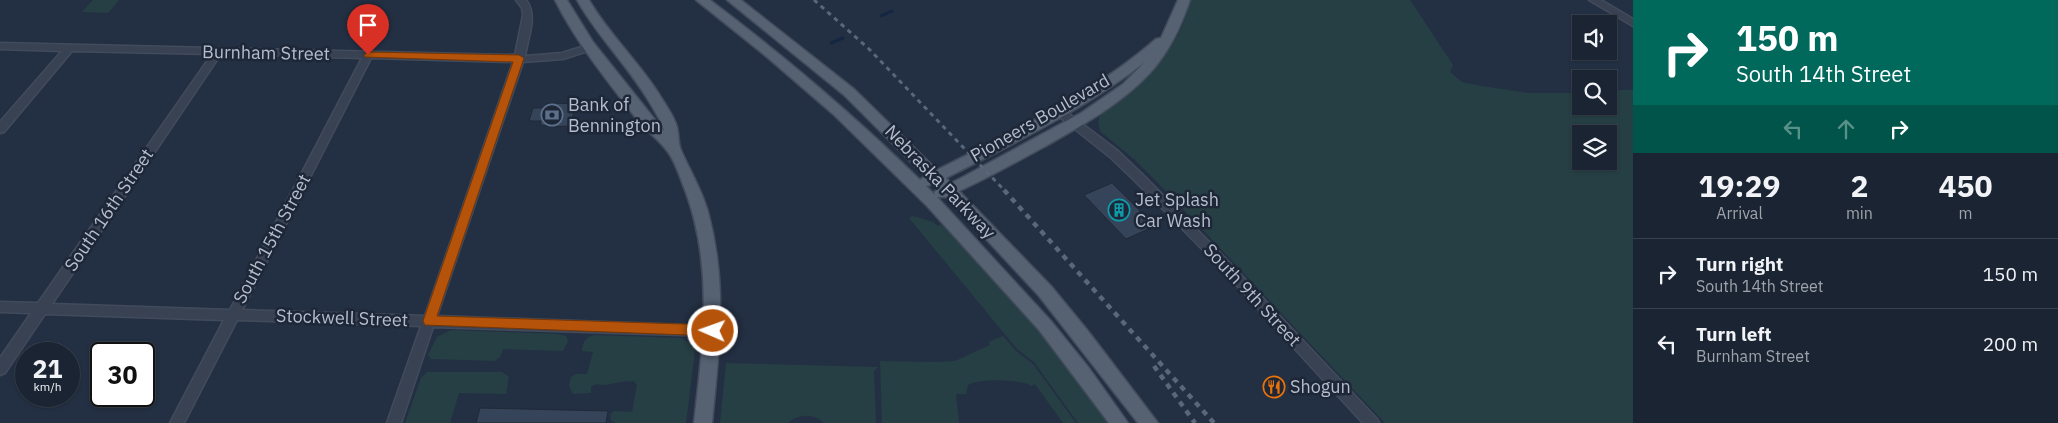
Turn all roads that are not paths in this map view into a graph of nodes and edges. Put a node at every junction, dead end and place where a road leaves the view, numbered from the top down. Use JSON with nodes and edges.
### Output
{"nodes":[{"id":1,"x":521,"y":0,"type":"edge"},
{"id":2,"x":561,"y":0,"type":"edge"},
{"id":3,"x":583,"y":0,"type":"edge"},
{"id":4,"x":702,"y":0,"type":"edge"},
{"id":5,"x":733,"y":0,"type":"edge"},
{"id":6,"x":1184,"y":0,"type":"edge"},
{"id":7,"x":1594,"y":0,"type":"edge"},
{"id":8,"x":1631,"y":20,"type":"edge"},
{"id":9,"x":1173,"y":28,"type":"junction"},
{"id":10,"x":0,"y":46,"type":"edge"},
{"id":11,"x":591,"y":47,"type":"junction"},
{"id":12,"x":69,"y":48,"type":"junction"},
{"id":13,"x":218,"y":52,"type":"junction"},
{"id":14,"x":368,"y":55,"type":"junction"},
{"id":15,"x":519,"y":58,"type":"junction"},
{"id":16,"x":1060,"y":110,"type":"junction"},
{"id":17,"x":1076,"y":123,"type":"junction"},
{"id":18,"x":0,"y":129,"type":"edge"},
{"id":19,"x":673,"y":148,"type":"junction"},
{"id":20,"x":936,"y":177,"type":"junction"},
{"id":21,"x":918,"y":186,"type":"junction"},
{"id":22,"x":949,"y":190,"type":"junction"},
{"id":23,"x":929,"y":198,"type":"junction"},
{"id":24,"x":0,"y":307,"type":"edge"},
{"id":25,"x":42,"y":309,"type":"junction"},
{"id":26,"x":233,"y":314,"type":"junction"},
{"id":27,"x":429,"y":321,"type":"junction"},
{"id":28,"x":713,"y":331,"type":"junction"},
{"id":29,"x":0,"y":369,"type":"edge"},
{"id":30,"x":176,"y":423,"type":"edge"},
{"id":31,"x":394,"y":423,"type":"edge"},
{"id":32,"x":703,"y":423,"type":"edge"},
{"id":33,"x":1120,"y":423,"type":"edge"},
{"id":34,"x":1149,"y":423,"type":"edge"},
{"id":35,"x":1372,"y":423,"type":"edge"}],
"edges":[{"from":1,"to":15,"type":"street"},
{"from":2,"to":11,"type":"main road"},
{"from":3,"to":19,"type":"main road"},
{"from":4,"to":21,"type":"main road","name":"Nebraska Parkway"},
{"from":5,"to":20,"type":"main road","name":"Nebraska Parkway"},
{"from":6,"to":9,"type":"main road","name":"Pioneers Boulevard"},
{"from":7,"to":8,"type":"street"},
{"from":9,"to":16,"type":"main road","name":"Pioneers Boulevard"},
{"from":9,"to":17,"type":"main road","name":"Pioneers Boulevard"},
{"from":10,"to":12,"type":"street","name":"Burnham Street"},
{"from":11,"to":15,"type":"street","name":"Burnham Street"},
{"from":11,"to":19,"type":"main road"},
{"from":12,"to":13,"type":"street","name":"Burnham Street"},
{"from":12,"to":18,"type":"street"},
{"from":13,"to":14,"type":"street","name":"Burnham Street"},
{"from":13,"to":25,"type":"street","name":"South 16th Street"},
{"from":14,"to":15,"type":"street","name":"Burnham Street"},
{"from":14,"to":26,"type":"street","name":"South 15th Street"},
{"from":15,"to":27,"type":"street"},
{"from":16,"to":17,"type":"street","name":"South 9th Street"},
{"from":16,"to":20,"type":"main road","name":"Pioneers Boulevard"},
{"from":17,"to":22,"type":"main road","name":"Pioneers Boulevard"},
{"from":17,"to":35,"type":"street","name":"South 9th Street"},
{"from":19,"to":28,"type":"main road"},
{"from":20,"to":21,"type":"main road","name":"Pioneers Boulevard"},
{"from":20,"to":22,"type":"main road","name":"Nebraska Parkway"},
{"from":21,"to":23,"type":"main road","name":"Nebraska Parkway"},
{"from":22,"to":23,"type":"main road","name":"Pioneers Boulevard"},
{"from":22,"to":34,"type":"main road","name":"Nebraska Parkway"},
{"from":23,"to":33,"type":"main road","name":"Nebraska Parkway"},
{"from":24,"to":25,"type":"street","name":"Stockwell Street"},
{"from":25,"to":26,"type":"street","name":"Stockwell Street"},
{"from":25,"to":29,"type":"street","name":"South 16th Street"},
{"from":26,"to":27,"type":"street","name":"Stockwell Street"},
{"from":26,"to":30,"type":"street","name":"South 15th Street"},
{"from":27,"to":28,"type":"street","name":"Stockwell Street"},
{"from":27,"to":31,"type":"street"},
{"from":28,"to":32,"type":"main road"}]}
